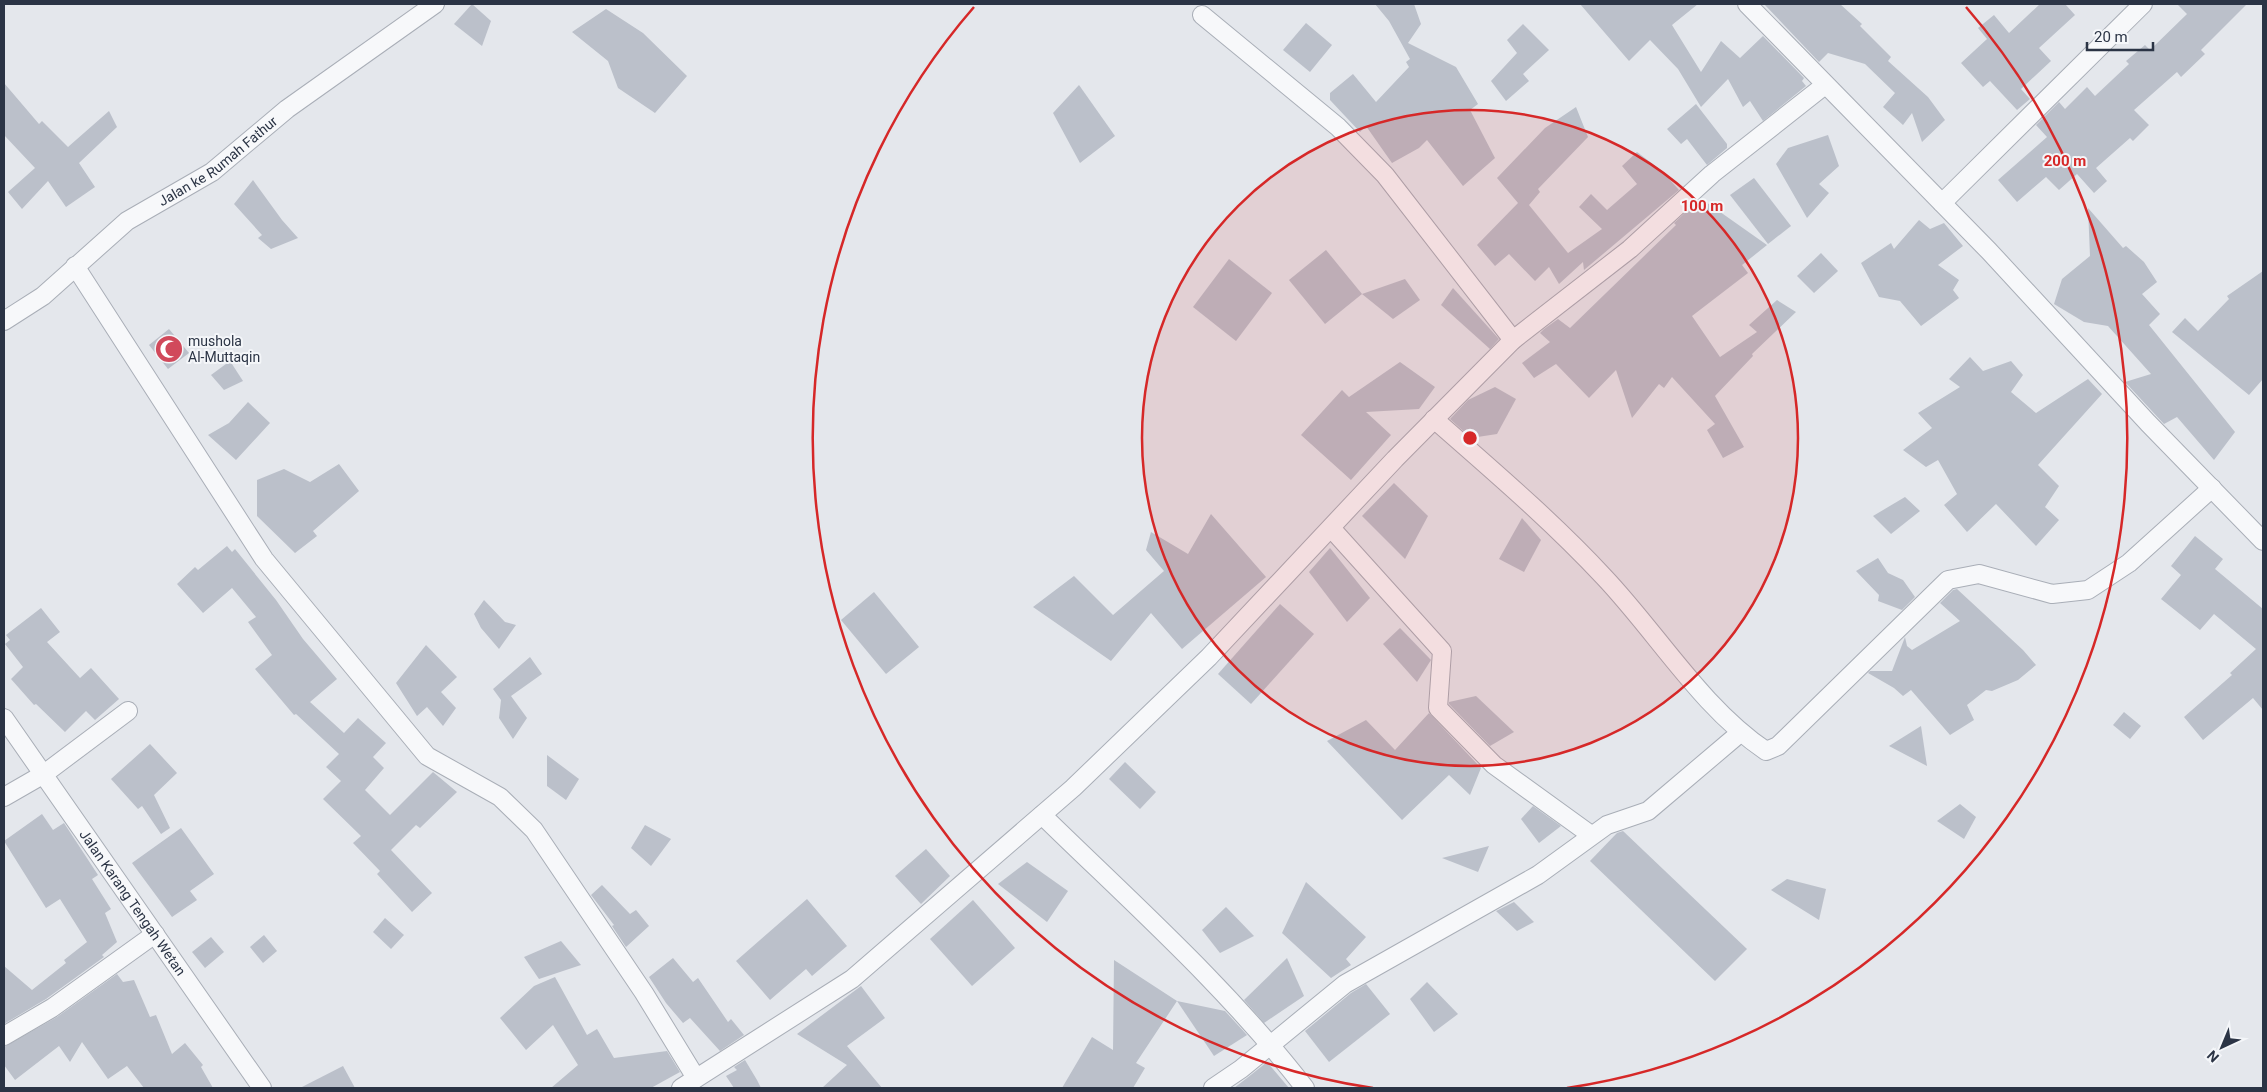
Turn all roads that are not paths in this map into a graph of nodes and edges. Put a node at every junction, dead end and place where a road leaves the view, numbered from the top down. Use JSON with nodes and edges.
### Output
{"nodes":[{"id":1,"x":434,"y":4,"type":"edge"},
{"id":2,"x":1747,"y":4,"type":"edge"},
{"id":3,"x":2144,"y":4,"type":"edge"},
{"id":4,"x":1202,"y":15,"type":"dead end"},
{"id":5,"x":1825,"y":85,"type":"junction"},
{"id":6,"x":1942,"y":203,"type":"junction"},
{"id":7,"x":75,"y":266,"type":"junction"},
{"id":8,"x":4,"y":321,"type":"edge"},
{"id":9,"x":1513,"y":340,"type":"junction"},
{"id":10,"x":1434,"y":420,"type":"junction"},
{"id":11,"x":2212,"y":488,"type":"junction"},
{"id":12,"x":1332,"y":528,"type":"junction"},
{"id":13,"x":2263,"y":541,"type":"edge"},
{"id":14,"x":128,"y":711,"type":"dead end"},
{"id":15,"x":4,"y":718,"type":"edge"},
{"id":16,"x":1740,"y":733,"type":"junction"},
{"id":17,"x":44,"y":774,"type":"junction"},
{"id":18,"x":4,"y":797,"type":"edge"},
{"id":19,"x":1042,"y":815,"type":"junction"},
{"id":20,"x":1591,"y":836,"type":"junction"},
{"id":21,"x":155,"y":934,"type":"junction"},
{"id":22,"x":4,"y":1036,"type":"edge"},
{"id":23,"x":1271,"y":1045,"type":"junction"},
{"id":24,"x":696,"y":1078,"type":"junction"},
{"id":25,"x":262,"y":1088,"type":"edge"},
{"id":26,"x":681,"y":1088,"type":"edge"},
{"id":27,"x":1213,"y":1088,"type":"edge"},
{"id":28,"x":1305,"y":1088,"type":"edge"}],
"edges":[{"from":1,"to":7,"type":"street","name":"Jalan ke Rumah Fathur"},
{"from":2,"to":5,"type":"street"},
{"from":3,"to":6,"type":"street"},
{"from":4,"to":9,"type":"street"},
{"from":5,"to":6,"type":"street"},
{"from":5,"to":9,"type":"street"},
{"from":6,"to":11,"type":"street"},
{"from":7,"to":8,"type":"street","name":"Jalan ke Rumah Fathur"},
{"from":7,"to":24,"type":"street"},
{"from":9,"to":10,"type":"street"},
{"from":10,"to":12,"type":"street"},
{"from":10,"to":16,"type":"street"},
{"from":11,"to":13,"type":"street"},
{"from":11,"to":16,"type":"street"},
{"from":12,"to":19,"type":"street"},
{"from":12,"to":20,"type":"street"},
{"from":14,"to":17,"type":"street"},
{"from":15,"to":17,"type":"street","name":"Jalan Karang Tengah Wetan"},
{"from":16,"to":20,"type":"street"},
{"from":17,"to":18,"type":"street"},
{"from":17,"to":21,"type":"street","name":"Jalan Karang Tengah Wetan"},
{"from":19,"to":23,"type":"street"},
{"from":19,"to":24,"type":"street"},
{"from":20,"to":23,"type":"street"},
{"from":21,"to":22,"type":"street"},
{"from":21,"to":25,"type":"street","name":"Jalan Karang Tengah Wetan"},
{"from":23,"to":27,"type":"street"},
{"from":23,"to":28,"type":"street"},
{"from":24,"to":26,"type":"street"}]}
